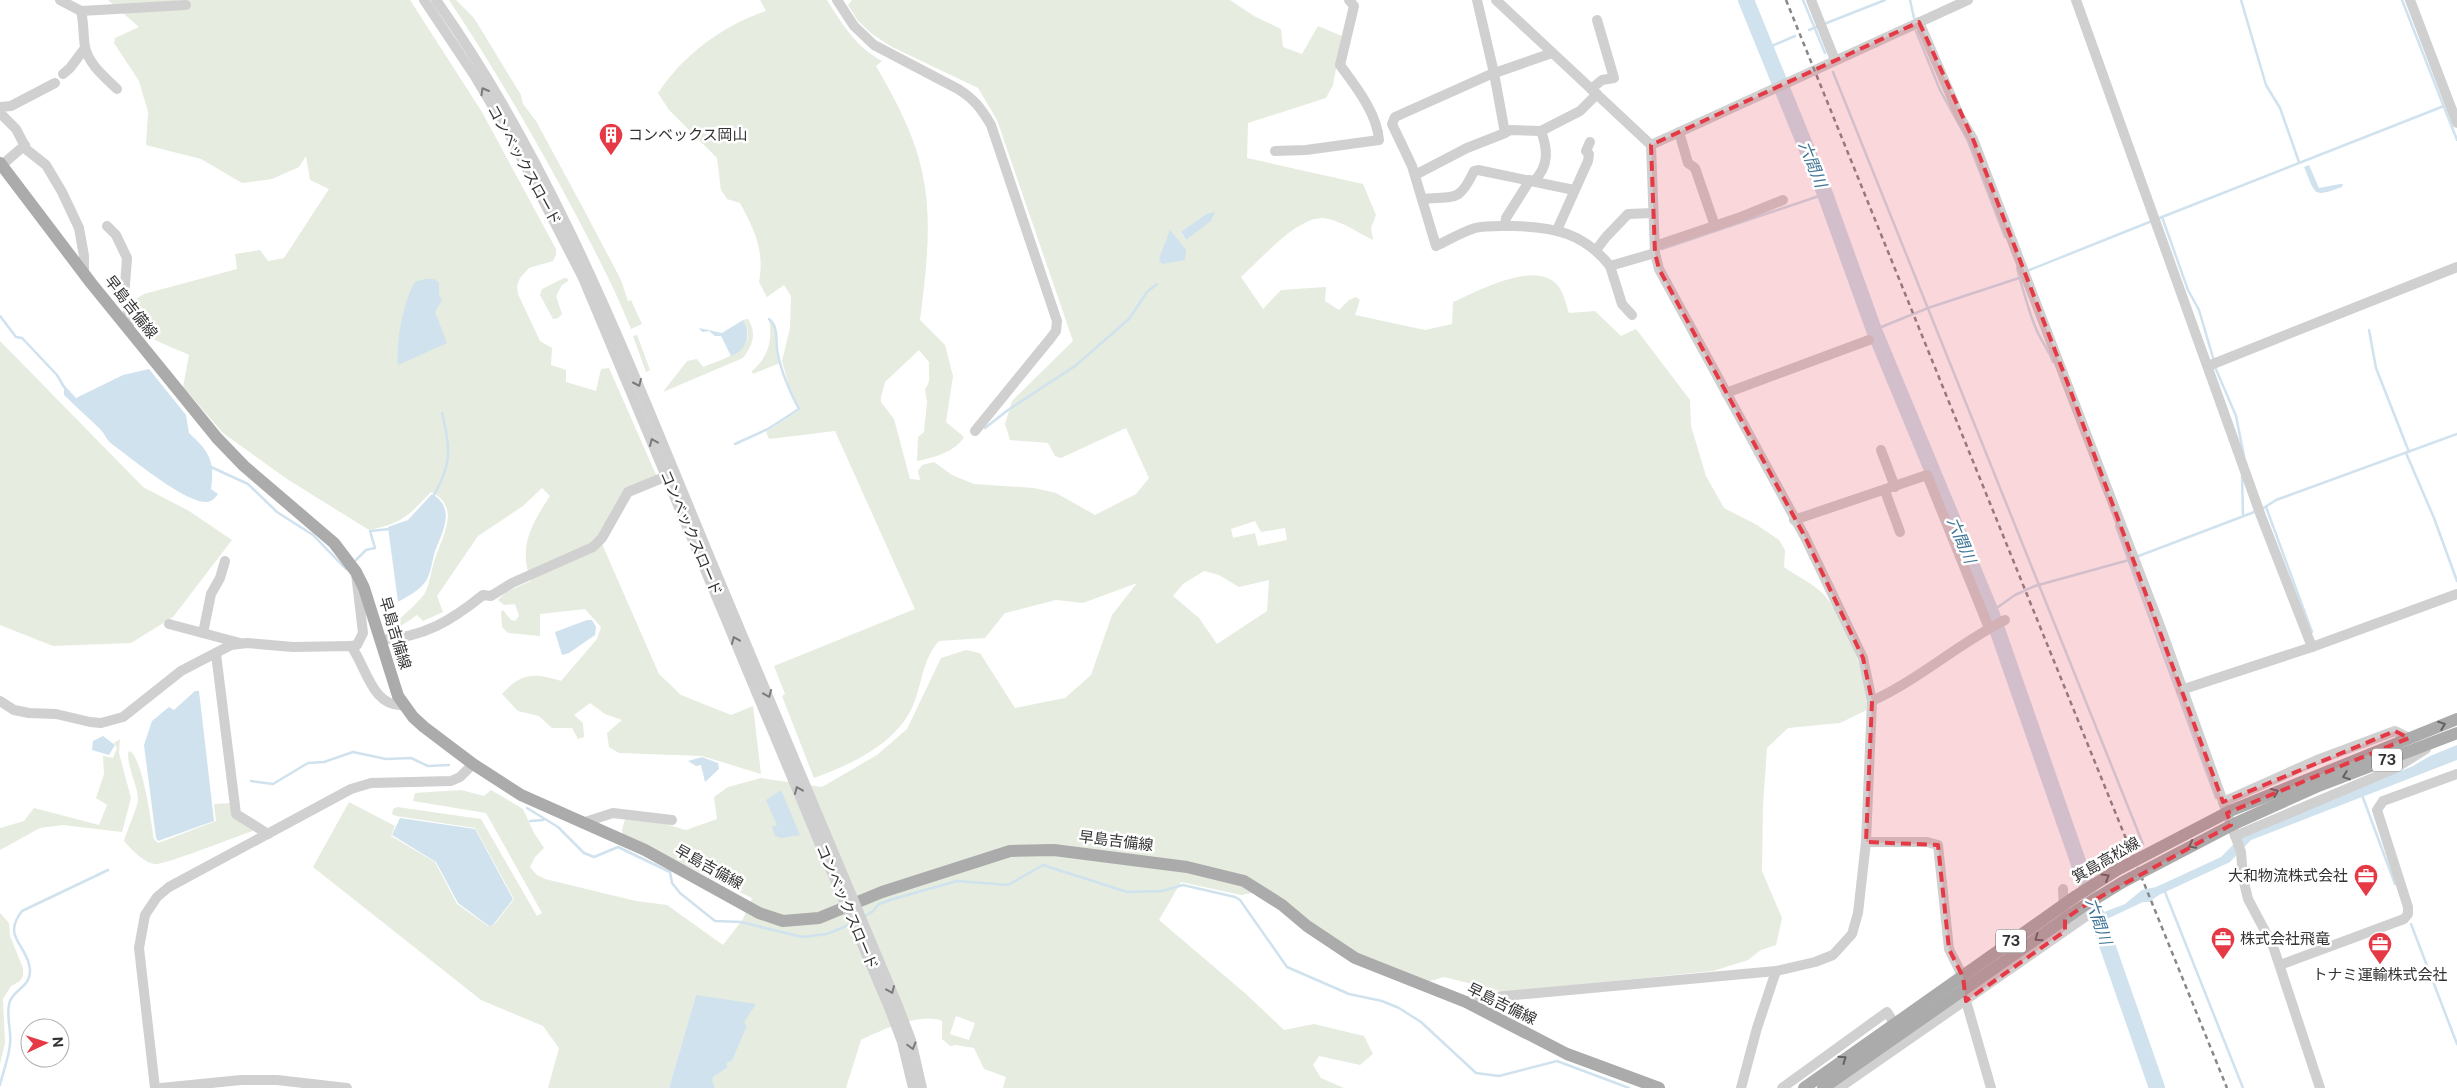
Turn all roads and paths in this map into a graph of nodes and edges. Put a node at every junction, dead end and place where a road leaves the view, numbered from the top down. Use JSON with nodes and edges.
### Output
{"nodes":[{"id":1,"x":60,"y":0,"type":"edge"},
{"id":2,"x":424,"y":0,"type":"edge"},
{"id":3,"x":436,"y":0,"type":"edge"},
{"id":4,"x":837,"y":0,"type":"edge"},
{"id":5,"x":1349,"y":0,"type":"edge"},
{"id":6,"x":1477,"y":0,"type":"edge"},
{"id":7,"x":1496,"y":0,"type":"edge"},
{"id":8,"x":1811,"y":0,"type":"edge"},
{"id":9,"x":1968,"y":0,"type":"edge"},
{"id":10,"x":2076,"y":0,"type":"edge"},
{"id":11,"x":2410,"y":0,"type":"edge"},
{"id":12,"x":186,"y":5,"type":"dead end"},
{"id":13,"x":81,"y":11,"type":"junction"},
{"id":14,"x":1597,"y":20,"type":"dead end"},
{"id":15,"x":1919,"y":22,"type":"junction"},
{"id":16,"x":85,"y":48,"type":"junction"},
{"id":17,"x":1552,"y":53,"type":"junction"},
{"id":18,"x":1836,"y":60,"type":"junction"},
{"id":19,"x":1494,"y":73,"type":"junction"},
{"id":20,"x":63,"y":74,"type":"dead end"},
{"id":21,"x":55,"y":83,"type":"dead end"},
{"id":22,"x":117,"y":89,"type":"dead end"},
{"id":23,"x":1594,"y":92,"type":"junction"},
{"id":24,"x":0,"y":108,"type":"edge"},
{"id":25,"x":2455,"y":111,"type":"edge"},
{"id":26,"x":0,"y":113,"type":"edge"},
{"id":27,"x":1395,"y":117,"type":"junction"},
{"id":28,"x":2457,"y":123,"type":"edge"},
{"id":29,"x":1378,"y":126,"type":"junction"},
{"id":30,"x":1541,"y":131,"type":"junction"},
{"id":31,"x":1679,"y":132,"type":"junction"},
{"id":32,"x":1505,"y":133,"type":"junction"},
{"id":33,"x":1590,"y":142,"type":"dead end"},
{"id":34,"x":25,"y":145,"type":"junction"},
{"id":35,"x":1651,"y":145,"type":"junction"},
{"id":36,"x":1275,"y":151,"type":"dead end"},
{"id":37,"x":1,"y":164,"type":"edge"},
{"id":38,"x":1415,"y":175,"type":"junction"},
{"id":39,"x":1532,"y":180,"type":"junction"},
{"id":40,"x":1574,"y":190,"type":"junction"},
{"id":41,"x":1422,"y":199,"type":"junction"},
{"id":42,"x":1783,"y":200,"type":"dead end"},
{"id":43,"x":1654,"y":213,"type":"junction"},
{"id":44,"x":107,"y":226,"type":"dead end"},
{"id":45,"x":1505,"y":226,"type":"junction"},
{"id":46,"x":1715,"y":226,"type":"junction"},
{"id":47,"x":1557,"y":230,"type":"junction"},
{"id":48,"x":1655,"y":249,"type":"junction"},
{"id":49,"x":1596,"y":250,"type":"junction"},
{"id":50,"x":1610,"y":266,"type":"junction"},
{"id":51,"x":2457,"y":267,"type":"edge"},
{"id":52,"x":84,"y":273,"type":"junction"},
{"id":53,"x":1632,"y":315,"type":"dead end"},
{"id":54,"x":129,"y":331,"type":"junction"},
{"id":55,"x":1868,"y":340,"type":"dead end"},
{"id":56,"x":2212,"y":364,"type":"junction"},
{"id":57,"x":1726,"y":393,"type":"junction"},
{"id":58,"x":975,"y":431,"type":"dead end"},
{"id":59,"x":1881,"y":450,"type":"dead end"},
{"id":60,"x":667,"y":476,"type":"junction"},
{"id":61,"x":1895,"y":487,"type":"junction"},
{"id":62,"x":1885,"y":491,"type":"junction"},
{"id":63,"x":1794,"y":520,"type":"junction"},
{"id":64,"x":1900,"y":532,"type":"dead end"},
{"id":65,"x":225,"y":561,"type":"dead end"},
{"id":66,"x":356,"y":572,"type":"junction"},
{"id":67,"x":2457,"y":594,"type":"edge"},
{"id":68,"x":2005,"y":620,"type":"dead end"},
{"id":69,"x":169,"y":624,"type":"dead end"},
{"id":70,"x":1989,"y":628,"type":"junction"},
{"id":71,"x":203,"y":633,"type":"junction"},
{"id":72,"x":382,"y":640,"type":"junction"},
{"id":73,"x":242,"y":643,"type":"junction"},
{"id":74,"x":351,"y":646,"type":"junction"},
{"id":75,"x":2312,"y":647,"type":"junction"},
{"id":76,"x":216,"y":654,"type":"junction"},
{"id":77,"x":2181,"y":690,"type":"junction"},
{"id":78,"x":0,"y":701,"type":"edge"},
{"id":79,"x":1872,"y":701,"type":"junction"},
{"id":80,"x":404,"y":705,"type":"junction"},
{"id":81,"x":2457,"y":720,"type":"edge"},
{"id":82,"x":2457,"y":734,"type":"edge"},
{"id":83,"x":2439,"y":740,"type":"junction"},
{"id":84,"x":473,"y":764,"type":"junction"},
{"id":85,"x":2457,"y":774,"type":"edge"},
{"id":86,"x":2229,"y":812,"type":"junction"},
{"id":87,"x":672,"y":820,"type":"dead end"},
{"id":88,"x":582,"y":823,"type":"junction"},
{"id":89,"x":268,"y":834,"type":"junction"},
{"id":90,"x":821,"y":834,"type":"junction"},
{"id":91,"x":2236,"y":838,"type":"junction"},
{"id":92,"x":1866,"y":842,"type":"junction"},
{"id":93,"x":2063,"y":889,"type":"dead end"},
{"id":94,"x":2088,"y":915,"type":"dead end"},
{"id":95,"x":2065,"y":931,"type":"junction"},
{"id":96,"x":2280,"y":965,"type":"junction"},
{"id":97,"x":1776,"y":971,"type":"junction"},
{"id":98,"x":1966,"y":1001,"type":"junction"},
{"id":99,"x":1466,"y":1002,"type":"junction"},
{"id":100,"x":894,"y":1008,"type":"junction"},
{"id":101,"x":1906,"y":1042,"type":"junction"},
{"id":102,"x":155,"y":1088,"type":"edge"},
{"id":103,"x":161,"y":1088,"type":"edge"},
{"id":104,"x":347,"y":1088,"type":"edge"},
{"id":105,"x":913,"y":1088,"type":"edge"},
{"id":106,"x":922,"y":1088,"type":"edge"},
{"id":107,"x":1659,"y":1088,"type":"edge"},
{"id":108,"x":1741,"y":1088,"type":"edge"},
{"id":109,"x":1782,"y":1088,"type":"edge"},
{"id":110,"x":1804,"y":1088,"type":"edge"},
{"id":111,"x":1823,"y":1088,"type":"edge"},
{"id":112,"x":1839,"y":1088,"type":"edge"},
{"id":113,"x":1991,"y":1088,"type":"edge"},
{"id":114,"x":2320,"y":1088,"type":"edge"}],
"edges":[{"from":1,"to":13,"type":"street"},
{"from":60,"to":2,"type":"street","name":"コンベックスロード","one_way":true},
{"from":3,"to":90,"type":"street","name":"コンベックスロード","one_way":true},
{"from":4,"to":58,"type":"street"},
{"from":5,"to":29,"type":"street"},
{"from":6,"to":19,"type":"street"},
{"from":7,"to":17,"type":"street"},
{"from":8,"to":18,"type":"street"},
{"from":9,"to":15,"type":"street"},
{"from":10,"to":56,"type":"street"},
{"from":11,"to":25,"type":"street"},
{"from":12,"to":13,"type":"street"},
{"from":13,"to":16,"type":"street"},
{"from":14,"to":23,"type":"street"},
{"from":15,"to":18,"type":"street"},
{"from":15,"to":77,"type":"street"},
{"from":16,"to":20,"type":"street"},
{"from":16,"to":22,"type":"street"},
{"from":17,"to":19,"type":"street"},
{"from":17,"to":23,"type":"street"},
{"from":18,"to":31,"type":"street"},
{"from":19,"to":27,"type":"street"},
{"from":19,"to":32,"type":"street"},
{"from":21,"to":24,"type":"street"},
{"from":23,"to":30,"type":"street"},
{"from":23,"to":35,"type":"street"},
{"from":25,"to":28,"type":"street"},
{"from":26,"to":34,"type":"street"},
{"from":27,"to":29,"type":"street"},
{"from":27,"to":38,"type":"street"},
{"from":29,"to":36,"type":"street"},
{"from":30,"to":32,"type":"street"},
{"from":30,"to":39,"type":"street"},
{"from":31,"to":35,"type":"street"},
{"from":31,"to":46,"type":"street"},
{"from":32,"to":38,"type":"street"},
{"from":33,"to":40,"type":"street"},
{"from":34,"to":37,"type":"street"},
{"from":34,"to":52,"type":"street"},
{"from":35,"to":43,"type":"street"},
{"from":37,"to":52,"type":"main road","name":"早島吉備線"},
{"from":38,"to":41,"type":"street"},
{"from":39,"to":40,"type":"street"},
{"from":39,"to":41,"type":"street"},
{"from":39,"to":45,"type":"street"},
{"from":40,"to":47,"type":"street"},
{"from":41,"to":45,"type":"street"},
{"from":42,"to":46,"type":"street"},
{"from":43,"to":48,"type":"street"},
{"from":43,"to":49,"type":"street"},
{"from":44,"to":54,"type":"street"},
{"from":45,"to":47,"type":"street"},
{"from":46,"to":48,"type":"street"},
{"from":47,"to":49,"type":"street"},
{"from":48,"to":50,"type":"street"},
{"from":48,"to":57,"type":"street"},
{"from":49,"to":50,"type":"street"},
{"from":50,"to":53,"type":"street"},
{"from":51,"to":56,"type":"street"},
{"from":52,"to":54,"type":"main road","name":"早島吉備線"},
{"from":54,"to":66,"type":"main road","name":"早島吉備線"},
{"from":55,"to":57,"type":"street"},
{"from":56,"to":75,"type":"street"},
{"from":57,"to":63,"type":"street"},
{"from":59,"to":61,"type":"street"},
{"from":60,"to":72,"type":"street"},
{"from":90,"to":60,"type":"street","name":"コンベックスロード","one_way":true},
{"from":61,"to":62,"type":"street"},
{"from":61,"to":70,"type":"street"},
{"from":62,"to":63,"type":"street"},
{"from":62,"to":64,"type":"street"},
{"from":63,"to":79,"type":"street"},
{"from":65,"to":71,"type":"street"},
{"from":66,"to":72,"type":"main road","name":"早島吉備線"},
{"from":66,"to":74,"type":"street"},
{"from":67,"to":75,"type":"street"},
{"from":68,"to":70,"type":"street"},
{"from":69,"to":71,"type":"street"},
{"from":70,"to":79,"type":"street"},
{"from":71,"to":73,"type":"street"},
{"from":72,"to":80,"type":"main road","name":"早島吉備線"},
{"from":73,"to":74,"type":"street"},
{"from":73,"to":76,"type":"street"},
{"from":74,"to":80,"type":"street"},
{"from":75,"to":77,"type":"street"},
{"from":76,"to":78,"type":"street"},
{"from":76,"to":89,"type":"street"},
{"from":77,"to":86,"type":"street"},
{"from":79,"to":92,"type":"street"},
{"from":80,"to":84,"type":"main road","name":"早島吉備線"},
{"from":86,"to":81,"type":"main road","name":"箕島高松線","number":"73","one_way":true},
{"from":82,"to":83,"type":"main road","name":"箕島高松線","number":"73"},
{"from":83,"to":86,"type":"main road","name":"箕島高松線","number":"73","one_way":true},
{"from":83,"to":91,"type":"street"},
{"from":84,"to":88,"type":"main road","name":"早島吉備線"},
{"from":84,"to":89,"type":"street"},
{"from":85,"to":96,"type":"street"},
{"from":86,"to":91,"type":"street"},
{"from":110,"to":86,"type":"main road","name":"箕島高松線","number":"73","one_way":true,"bridge":true},
{"from":86,"to":111,"type":"main road","name":"箕島高松線","number":"73","one_way":true,"bridge":true},
{"from":87,"to":88,"type":"street"},
{"from":88,"to":99,"type":"main road","name":"早島吉備線"},
{"from":89,"to":102,"type":"street"},
{"from":90,"to":100,"type":"street","name":"コンベックスロード","bridge":true},
{"from":91,"to":96,"type":"street"},
{"from":92,"to":97,"type":"street"},
{"from":92,"to":98,"type":"street"},
{"from":93,"to":95,"type":"street"},
{"from":94,"to":95,"type":"street"},
{"from":95,"to":98,"type":"street"},
{"from":96,"to":114,"type":"street"},
{"from":97,"to":99,"type":"street"},
{"from":97,"to":108,"type":"street"},
{"from":98,"to":101,"type":"street"},
{"from":98,"to":113,"type":"street"},
{"from":99,"to":107,"type":"main road","name":"早島吉備線"},
{"from":100,"to":105,"type":"street","name":"コンベックスロード"},
{"from":100,"to":106,"type":"street","name":"コンベックスロード","one_way":true},
{"from":101,"to":109,"type":"street"},
{"from":101,"to":112,"type":"street"},
{"from":103,"to":104,"type":"street"}]}
